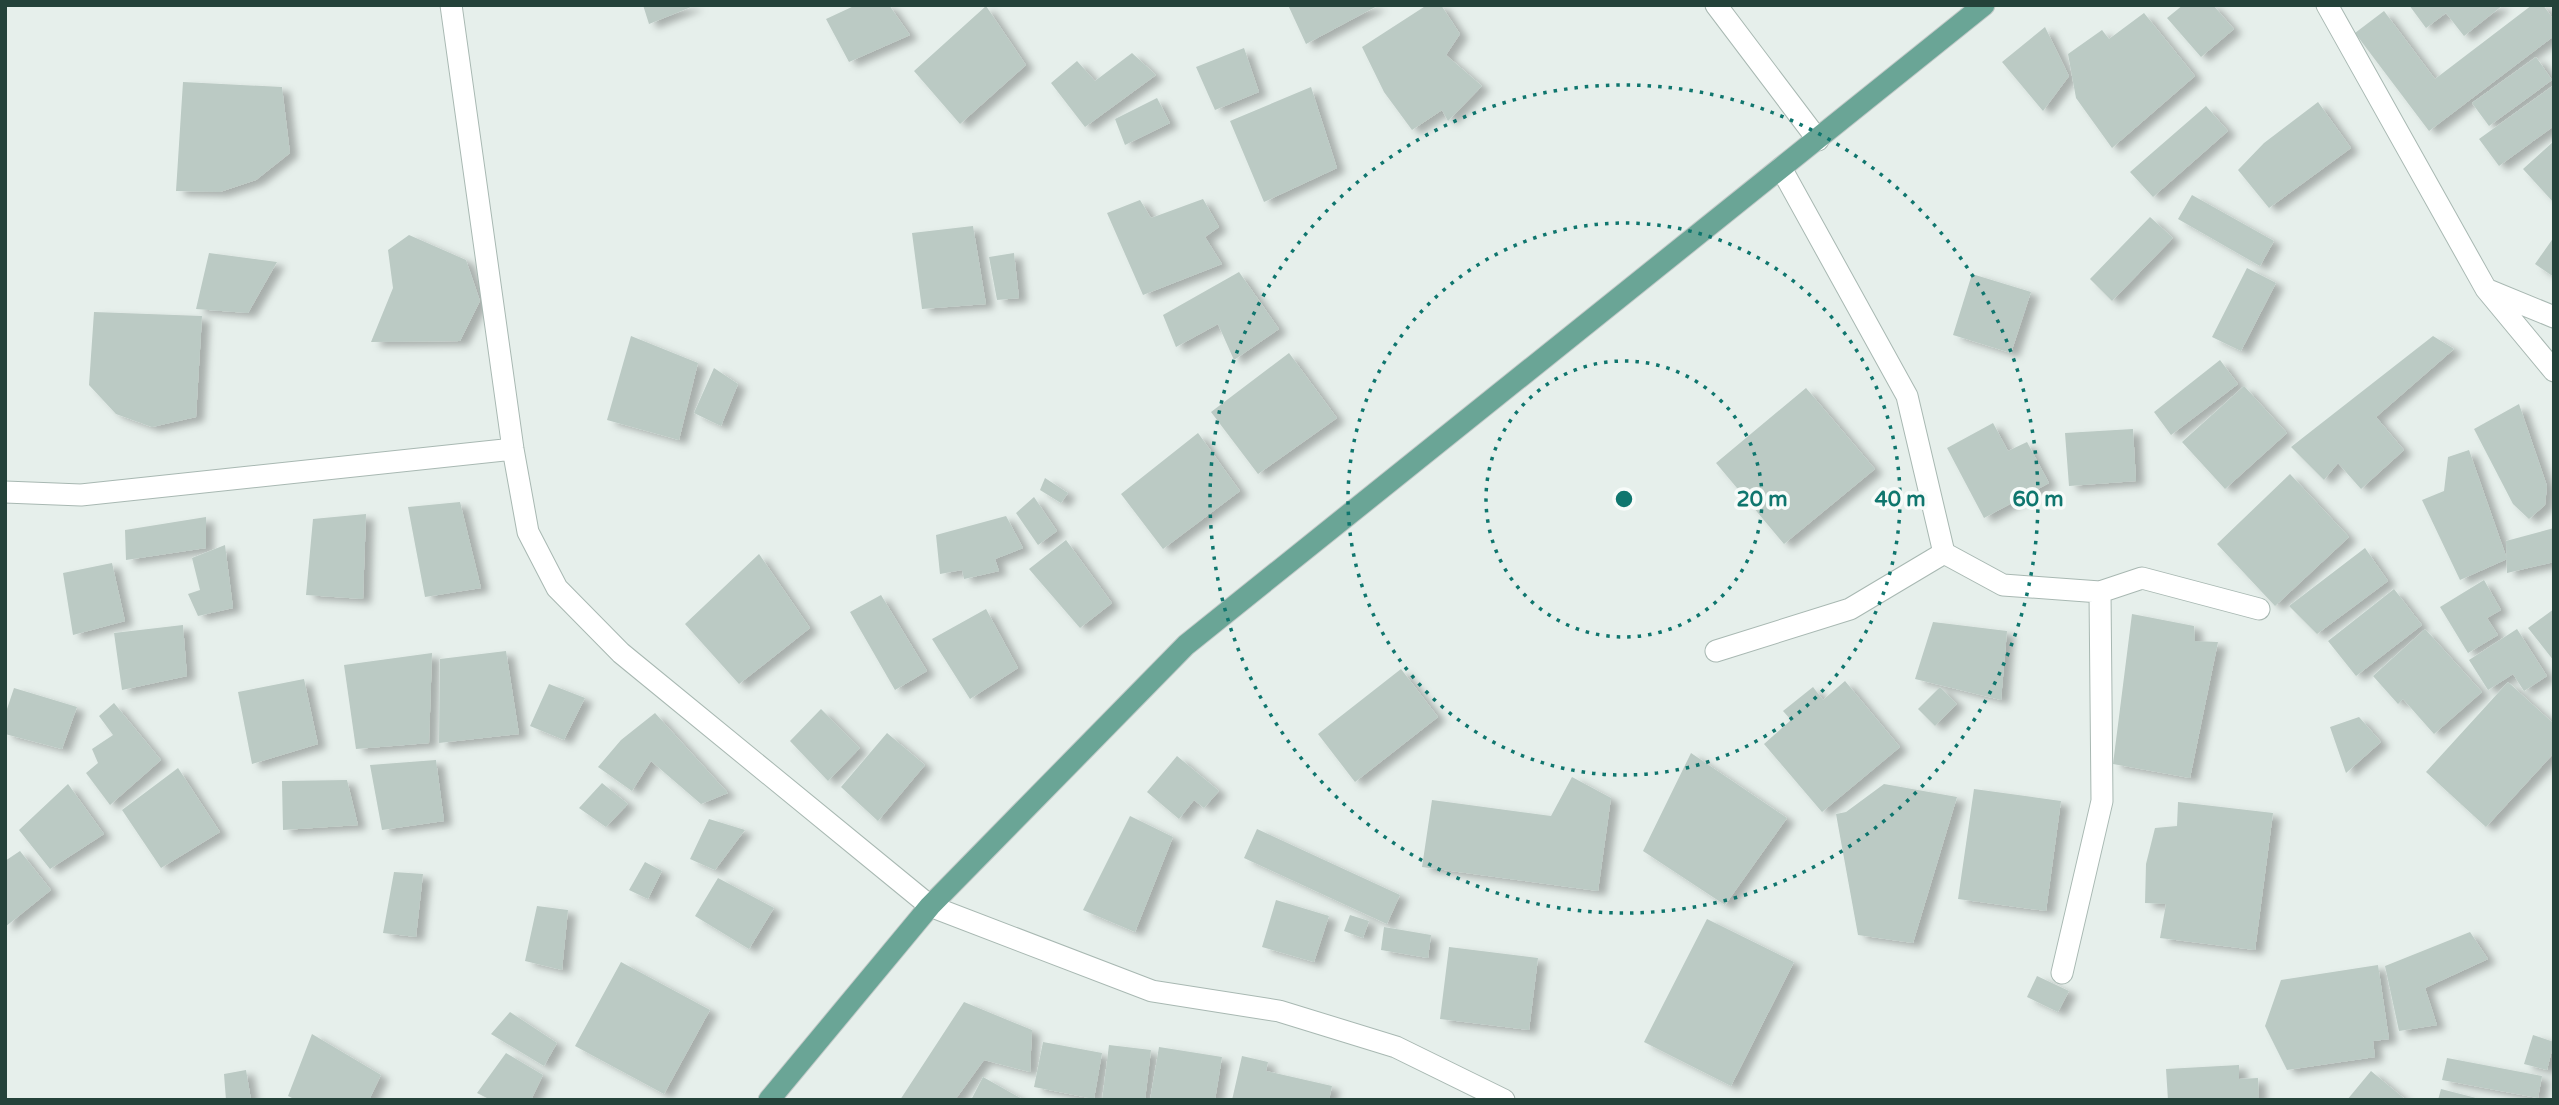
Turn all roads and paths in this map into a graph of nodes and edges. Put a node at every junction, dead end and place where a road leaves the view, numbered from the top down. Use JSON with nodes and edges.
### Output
{"nodes":[{"id":1,"x":451,"y":5,"type":"edge"},
{"id":2,"x":1716,"y":5,"type":"edge"},
{"id":3,"x":1983,"y":5,"type":"edge"},
{"id":4,"x":2327,"y":5,"type":"edge"},
{"id":5,"x":1818,"y":140,"type":"junction"},
{"id":6,"x":1782,"y":168,"type":"junction"},
{"id":7,"x":2486,"y":289,"type":"junction"},
{"id":8,"x":2554,"y":317,"type":"edge"},
{"id":9,"x":2554,"y":371,"type":"edge"},
{"id":10,"x":513,"y":449,"type":"junction"},
{"id":11,"x":5,"y":492,"type":"edge"},
{"id":12,"x":1944,"y":553,"type":"junction"},
{"id":13,"x":2100,"y":592,"type":"junction"},
{"id":14,"x":2259,"y":609,"type":"dead end"},
{"id":15,"x":1716,"y":651,"type":"dead end"},
{"id":16,"x":930,"y":906,"type":"junction"},
{"id":17,"x":2062,"y":973,"type":"dead end"},
{"id":18,"x":769,"y":1100,"type":"edge"},
{"id":19,"x":1504,"y":1100,"type":"edge"}],
"edges":[{"from":1,"to":10,"type":"street"},
{"from":2,"to":5,"type":"street"},
{"from":3,"to":5,"type":"main road"},
{"from":4,"to":7,"type":"street"},
{"from":5,"to":6,"type":"main road"},
{"from":6,"to":12,"type":"street"},
{"from":6,"to":16,"type":"main road"},
{"from":7,"to":8,"type":"street"},
{"from":7,"to":9,"type":"street"},
{"from":10,"to":11,"type":"street"},
{"from":10,"to":16,"type":"street"},
{"from":12,"to":13,"type":"street"},
{"from":12,"to":15,"type":"street"},
{"from":13,"to":14,"type":"street"},
{"from":13,"to":17,"type":"street"},
{"from":16,"to":18,"type":"main road"},
{"from":16,"to":19,"type":"street"}]}
